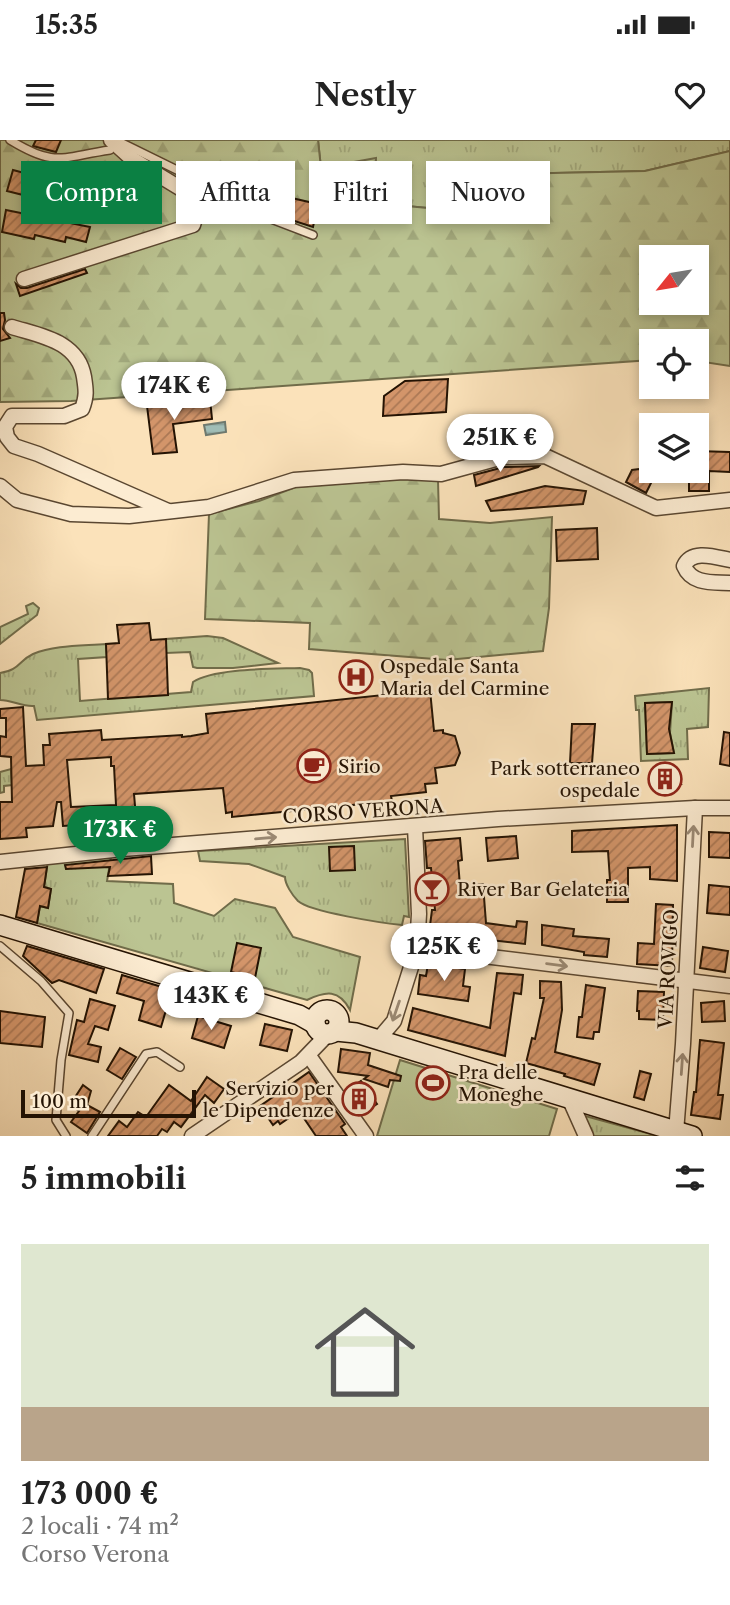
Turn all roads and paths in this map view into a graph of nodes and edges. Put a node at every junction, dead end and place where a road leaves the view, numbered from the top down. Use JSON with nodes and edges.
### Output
{"nodes":[{"id":1,"x":10,"y":140,"type":"edge"},
{"id":2,"x":114,"y":145,"type":"edge"},
{"id":3,"x":313,"y":234,"type":"dead end"},
{"id":4,"x":24,"y":279,"type":"dead end"},
{"id":5,"x":12,"y":327,"type":"dead end"},
{"id":6,"x":0,"y":486,"type":"edge"},
{"id":7,"x":730,"y":500,"type":"edge"},
{"id":8,"x":169,"y":512,"type":"junction"},
{"id":9,"x":730,"y":560,"type":"edge"},
{"id":10,"x":730,"y":583,"type":"edge"},
{"id":11,"x":695,"y":808,"type":"junction"},
{"id":12,"x":730,"y":808,"type":"edge"},
{"id":13,"x":415,"y":827,"type":"junction"},
{"id":14,"x":0,"y":862,"type":"edge"},
{"id":15,"x":0,"y":925,"type":"edge"},
{"id":16,"x":0,"y":946,"type":"edge"},
{"id":17,"x":416,"y":948,"type":"junction"},
{"id":18,"x":687,"y":981,"type":"junction"},
{"id":19,"x":730,"y":986,"type":"edge"},
{"id":20,"x":322,"y":1023,"type":"junction"},
{"id":21,"x":377,"y":1041,"type":"junction"},
{"id":22,"x":312,"y":1053,"type":"junction"},
{"id":23,"x":180,"y":1067,"type":"dead end"},
{"id":24,"x":569,"y":1098,"type":"junction"},
{"id":25,"x":684,"y":1134,"type":"edge"},
{"id":26,"x":66,"y":1136,"type":"edge"},
{"id":27,"x":92,"y":1136,"type":"edge"},
{"id":28,"x":192,"y":1136,"type":"edge"},
{"id":29,"x":366,"y":1136,"type":"edge"},
{"id":30,"x":586,"y":1136,"type":"edge"}],
"edges":[{"from":1,"to":2,"type":"lane"},
{"from":2,"to":3,"type":"lane"},
{"from":2,"to":4,"type":"street"},
{"from":5,"to":8,"type":"street"},
{"from":6,"to":8,"type":"street"},
{"from":7,"to":8,"type":"street"},
{"from":9,"to":10,"type":"street"},
{"from":11,"to":12,"type":"street","name":"CORSO VERONA"},
{"from":11,"to":13,"type":"street","name":"CORSO VERONA"},
{"from":18,"to":11,"type":"street","name":"VIA ROVIGO","one_way":true},
{"from":14,"to":13,"type":"street","name":"CORSO VERONA","one_way":true},
{"from":13,"to":17,"type":"street"},
{"from":15,"to":20,"type":"main road"},
{"from":16,"to":26,"type":"lane"},
{"from":17,"to":18,"type":"street","one_way":true},
{"from":17,"to":21,"type":"street","one_way":true},
{"from":18,"to":19,"type":"street"},
{"from":25,"to":18,"type":"street","name":"VIA ROVIGO","one_way":true},
{"from":20,"to":21,"type":"main road"},
{"from":20,"to":22,"type":"street"},
{"from":21,"to":24,"type":"main road"},
{"from":22,"to":28,"type":"street"},
{"from":22,"to":29,"type":"street"},
{"from":23,"to":27,"type":"lane"},
{"from":24,"to":25,"type":"main road"},
{"from":24,"to":30,"type":"street"}]}
